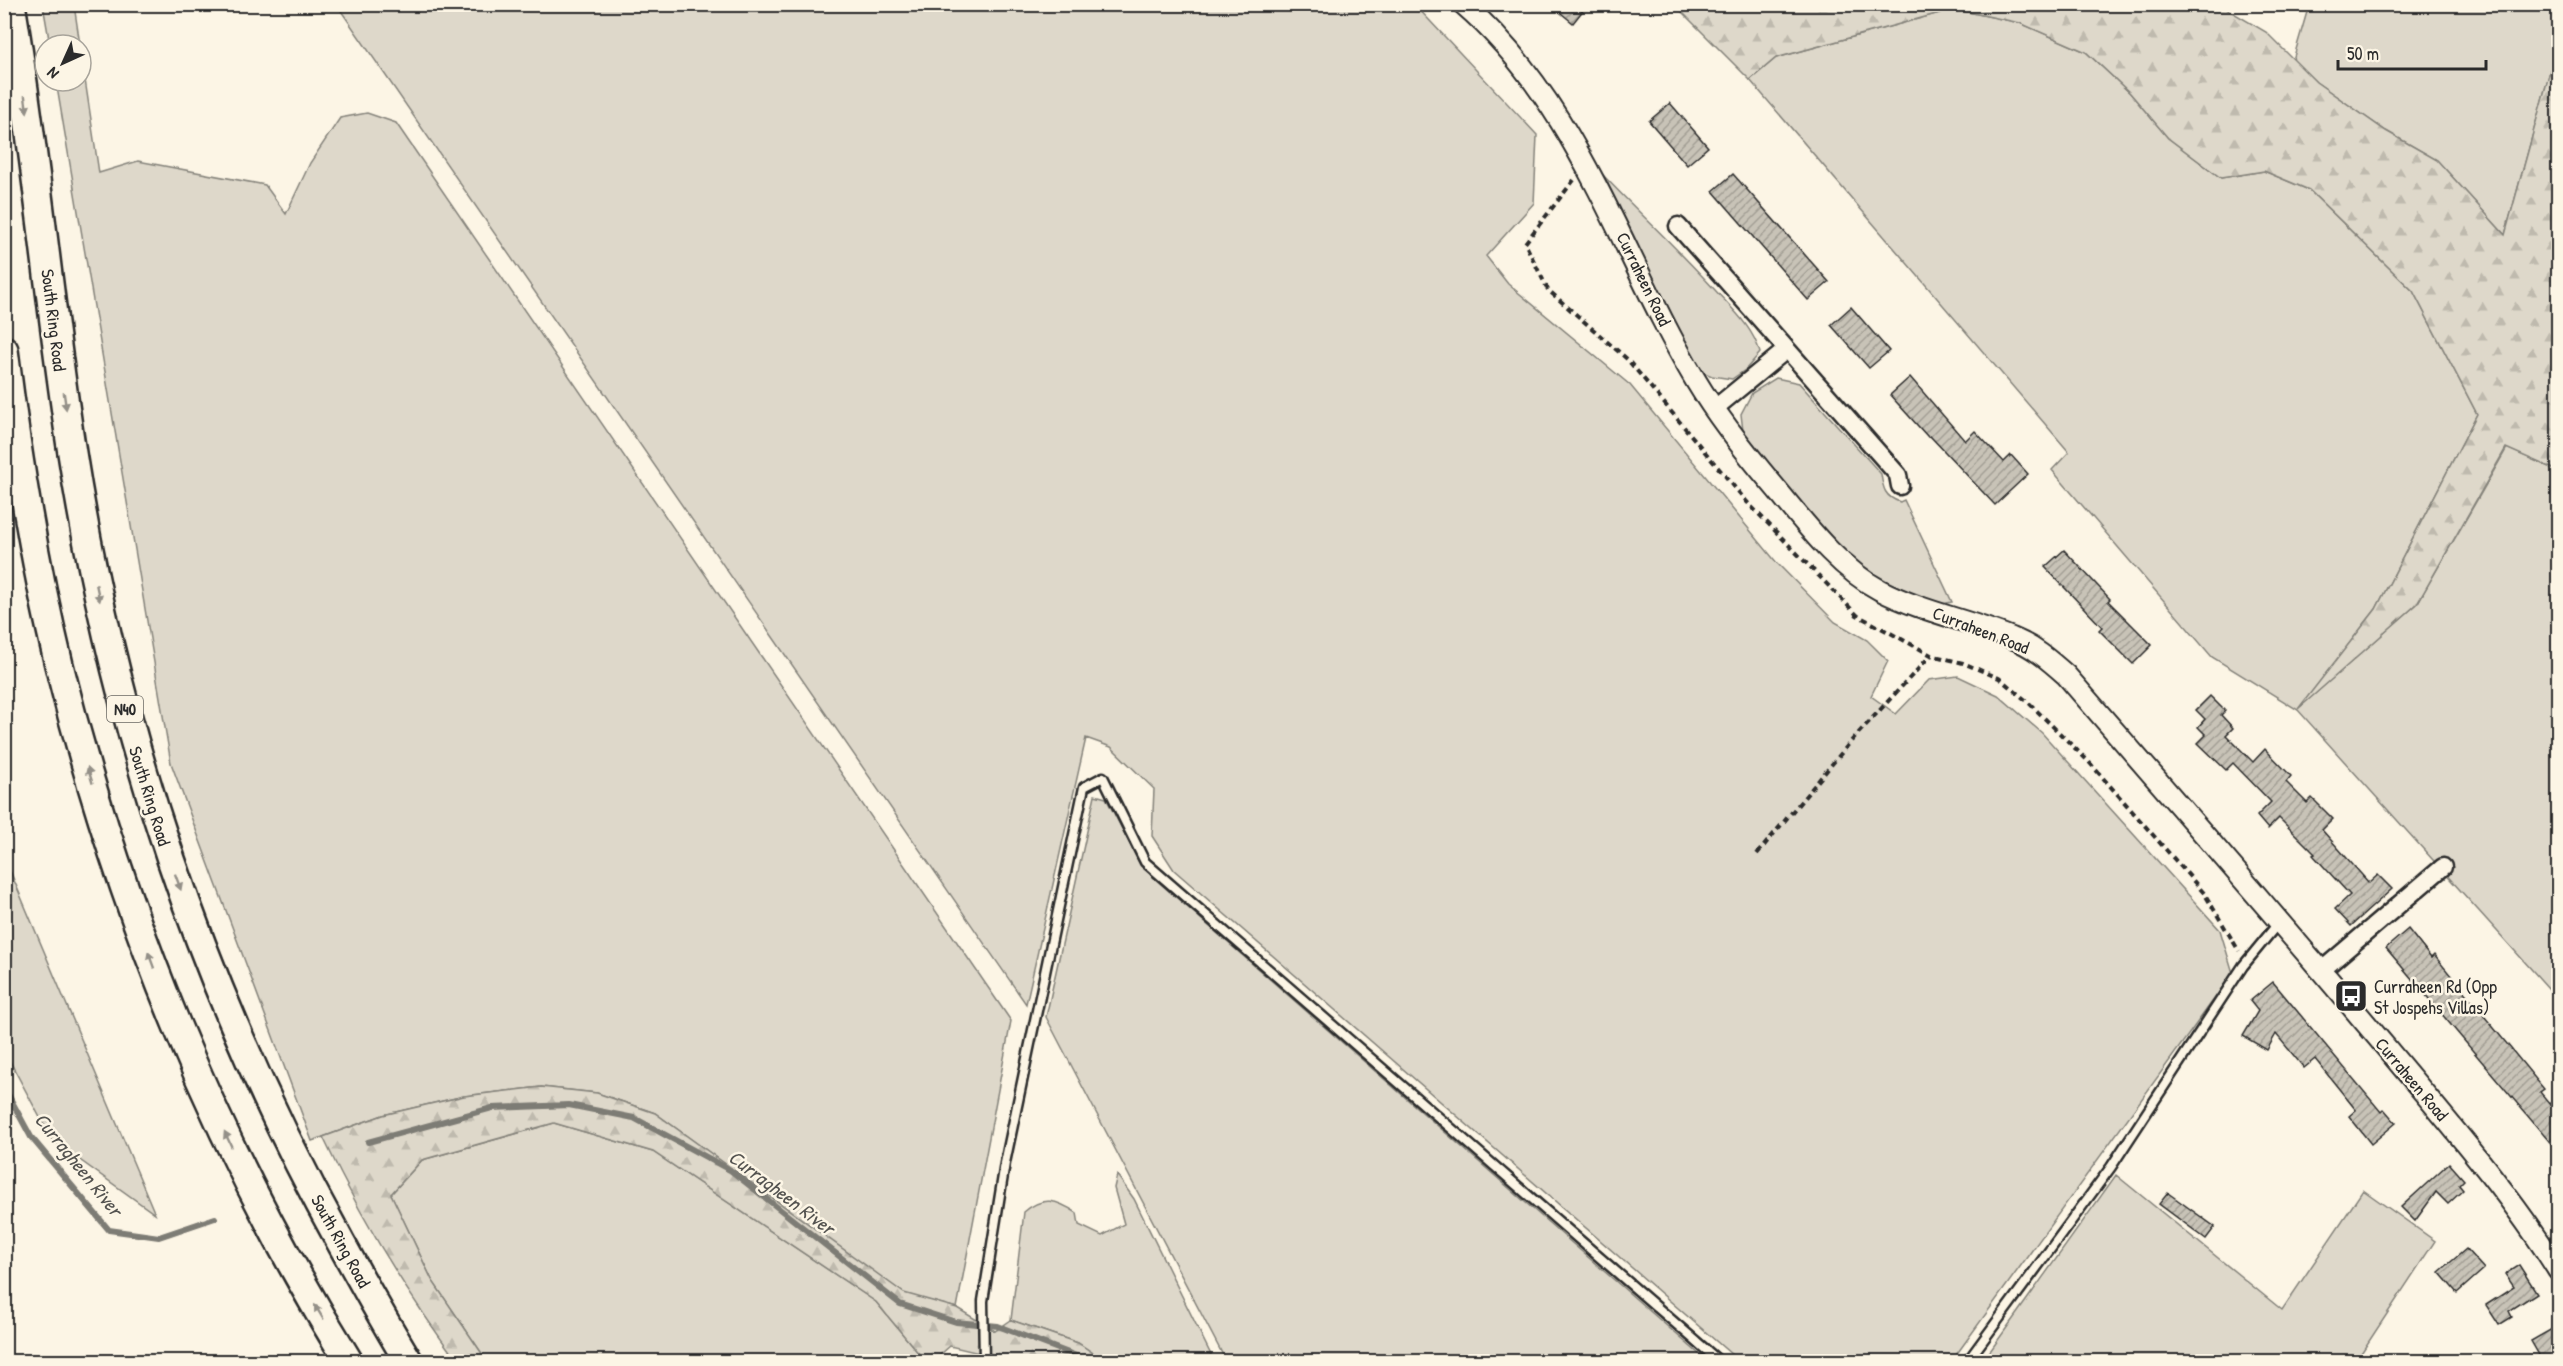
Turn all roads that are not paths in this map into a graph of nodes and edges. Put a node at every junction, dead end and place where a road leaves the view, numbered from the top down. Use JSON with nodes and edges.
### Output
{"nodes":[{"id":1,"x":11,"y":4,"type":"edge"},
{"id":2,"x":1463,"y":4,"type":"edge"},
{"id":3,"x":1678,"y":226,"type":"dead end"},
{"id":4,"x":4,"y":350,"type":"edge"},
{"id":5,"x":1786,"y":350,"type":"junction"},
{"id":6,"x":1714,"y":409,"type":"junction"},
{"id":7,"x":1900,"y":486,"type":"dead end"},
{"id":8,"x":2443,"y":867,"type":"dead end"},
{"id":9,"x":2280,"y":921,"type":"junction"},
{"id":10,"x":2322,"y":970,"type":"junction"},
{"id":11,"x":2559,"y":1270,"type":"edge"},
{"id":12,"x":349,"y":1362,"type":"edge"},
{"id":13,"x":409,"y":1362,"type":"edge"},
{"id":14,"x":984,"y":1362,"type":"edge"},
{"id":15,"x":1720,"y":1362,"type":"edge"},
{"id":16,"x":1967,"y":1362,"type":"edge"}],
"edges":[{"from":1,"to":13,"type":"highway","name":"South Ring Road","number":"N40","one_way":true},
{"from":2,"to":6,"type":"street","name":"Curraheen Road"},
{"from":3,"to":5,"type":"street"},
{"from":12,"to":4,"type":"highway","one_way":true},
{"from":5,"to":6,"type":"street"},
{"from":5,"to":7,"type":"street"},
{"from":6,"to":9,"type":"street","name":"Curraheen Road"},
{"from":8,"to":10,"type":"street"},
{"from":9,"to":10,"type":"street","name":"Curraheen Road"},
{"from":9,"to":16,"type":"lane"},
{"from":10,"to":11,"type":"street","name":"Curraheen Road"},
{"from":14,"to":15,"type":"lane"}]}
